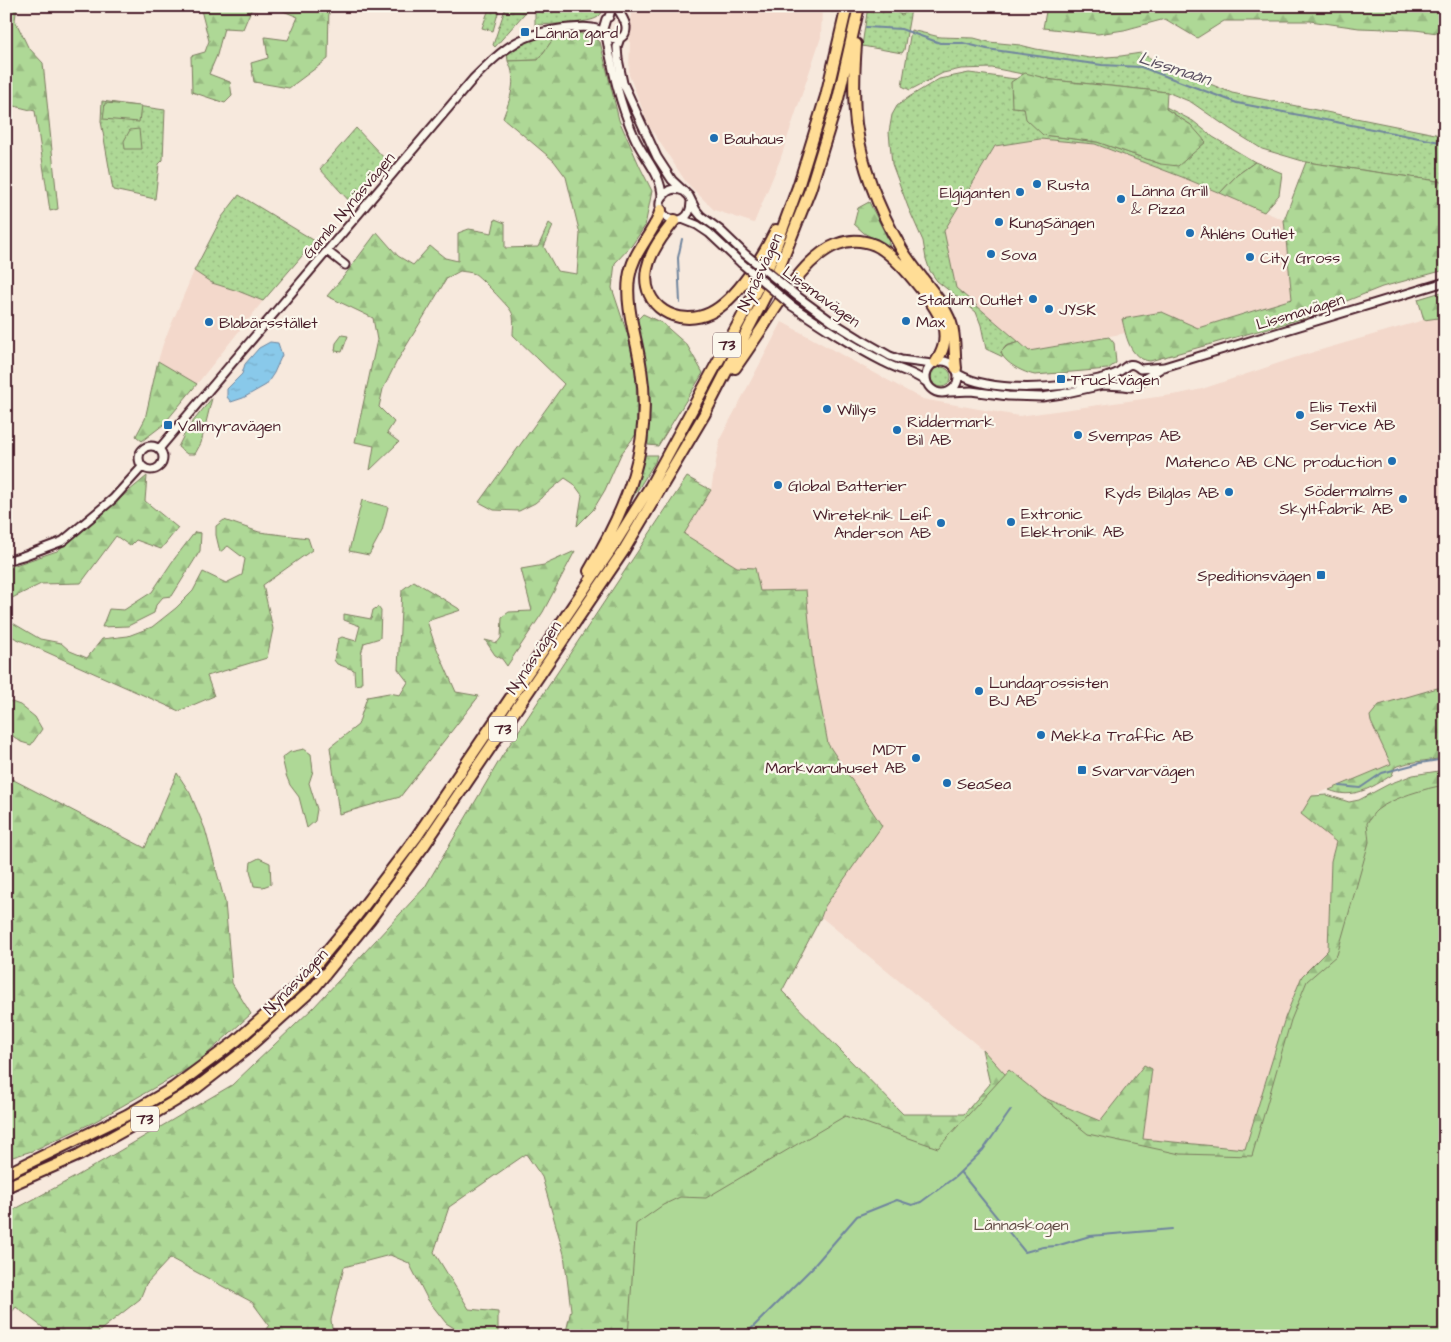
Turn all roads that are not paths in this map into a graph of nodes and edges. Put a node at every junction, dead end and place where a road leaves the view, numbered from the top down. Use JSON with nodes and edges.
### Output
{"nodes":[{"id":1,"x":612,"y":6,"type":"edge"},
{"id":2,"x":618,"y":6,"type":"edge"},
{"id":3,"x":847,"y":6,"type":"edge"},
{"id":4,"x":859,"y":7,"type":"edge"},
{"id":5,"x":608,"y":18,"type":"junction"},
{"id":6,"x":622,"y":18,"type":"junction"},
{"id":7,"x":587,"y":27,"type":"junction"},
{"id":8,"x":605,"y":34,"type":"junction"},
{"id":9,"x":620,"y":38,"type":"junction"},
{"id":10,"x":798,"y":187,"type":"junction"},
{"id":11,"x":684,"y":191,"type":"junction"},
{"id":12,"x":662,"y":196,"type":"junction"},
{"id":13,"x":691,"y":201,"type":"junction"},
{"id":14,"x":661,"y":210,"type":"junction"},
{"id":15,"x":679,"y":220,"type":"junction"},
{"id":16,"x":327,"y":251,"type":"junction"},
{"id":17,"x":345,"y":265,"type":"dead end"},
{"id":18,"x":1445,"y":282,"type":"edge"},
{"id":19,"x":934,"y":363,"type":"junction"},
{"id":20,"x":1164,"y":367,"type":"junction"},
{"id":21,"x":1140,"y":369,"type":"junction"},
{"id":22,"x":1121,"y":370,"type":"junction"},
{"id":23,"x":957,"y":371,"type":"junction"},
{"id":24,"x":1141,"y":381,"type":"junction"},
{"id":25,"x":926,"y":382,"type":"junction"},
{"id":26,"x":1124,"y":386,"type":"junction"},
{"id":27,"x":950,"y":392,"type":"junction"},
{"id":28,"x":704,"y":415,"type":"junction"},
{"id":29,"x":158,"y":449,"type":"junction"},
{"id":30,"x":142,"y":467,"type":"junction"},
{"id":31,"x":6,"y":561,"type":"edge"},
{"id":32,"x":540,"y":654,"type":"junction"},
{"id":33,"x":6,"y":1174,"type":"edge"},
{"id":34,"x":6,"y":1187,"type":"edge"}],
"edges":[{"from":1,"to":5,"type":"street"},
{"from":2,"to":6,"type":"street"},
{"from":3,"to":10,"type":"highway","name":"Nynäsvägen","number":"73"},
{"from":4,"to":23,"type":"highway"},
{"from":4,"to":28,"type":"highway","name":"Nynäsvägen","number":"73"},
{"from":5,"to":6,"type":"street"},
{"from":5,"to":7,"type":"street","name":"Gamla Nynäsvägen"},
{"from":5,"to":8,"type":"street"},
{"from":6,"to":9,"type":"street"},
{"from":7,"to":8,"type":"street","name":"Gamla Nynäsvägen"},
{"from":7,"to":16,"type":"street","name":"Gamla Nynäsvägen"},
{"from":8,"to":9,"type":"street"},
{"from":8,"to":12,"type":"street"},
{"from":9,"to":11,"type":"street"},
{"from":10,"to":15,"type":"highway"},
{"from":10,"to":32,"type":"highway","name":"Nynäsvägen","number":"73"},
{"from":11,"to":12,"type":"street"},
{"from":11,"to":13,"type":"street"},
{"from":12,"to":14,"type":"street"},
{"from":13,"to":15,"type":"street"},
{"from":13,"to":19,"type":"street","name":"Lissmavägen","bridge":true},
{"from":14,"to":15,"type":"street"},
{"from":14,"to":32,"type":"highway"},
{"from":15,"to":25,"type":"street","name":"Lissmavägen","bridge":true},
{"from":16,"to":17,"type":"street"},
{"from":16,"to":29,"type":"street","name":"Gamla Nynäsvägen"},
{"from":18,"to":20,"type":"street","name":"Lissmavägen"},
{"from":19,"to":23,"type":"street"},
{"from":19,"to":25,"type":"street"},
{"from":19,"to":28,"type":"highway"},
{"from":20,"to":21,"type":"street","name":"Lissmavägen"},
{"from":20,"to":24,"type":"street","name":"Lissmavägen"},
{"from":21,"to":22,"type":"street","name":"Lissmavägen"},
{"from":21,"to":24,"type":"street"},
{"from":22,"to":23,"type":"street","name":"Lissmavägen"},
{"from":22,"to":26,"type":"street"},
{"from":23,"to":27,"type":"street"},
{"from":24,"to":26,"type":"street","name":"Lissmavägen"},
{"from":25,"to":27,"type":"street"},
{"from":26,"to":27,"type":"street","name":"Lissmavägen"},
{"from":28,"to":34,"type":"highway","name":"Nynäsvägen","number":"73"},
{"from":29,"to":30,"type":"street","name":"Gamla Nynäsvägen"},
{"from":29,"to":30,"type":"street"},
{"from":30,"to":31,"type":"street","name":"Gamla Nynäsvägen"},
{"from":32,"to":33,"type":"highway","name":"Nynäsvägen","number":"73"}]}
